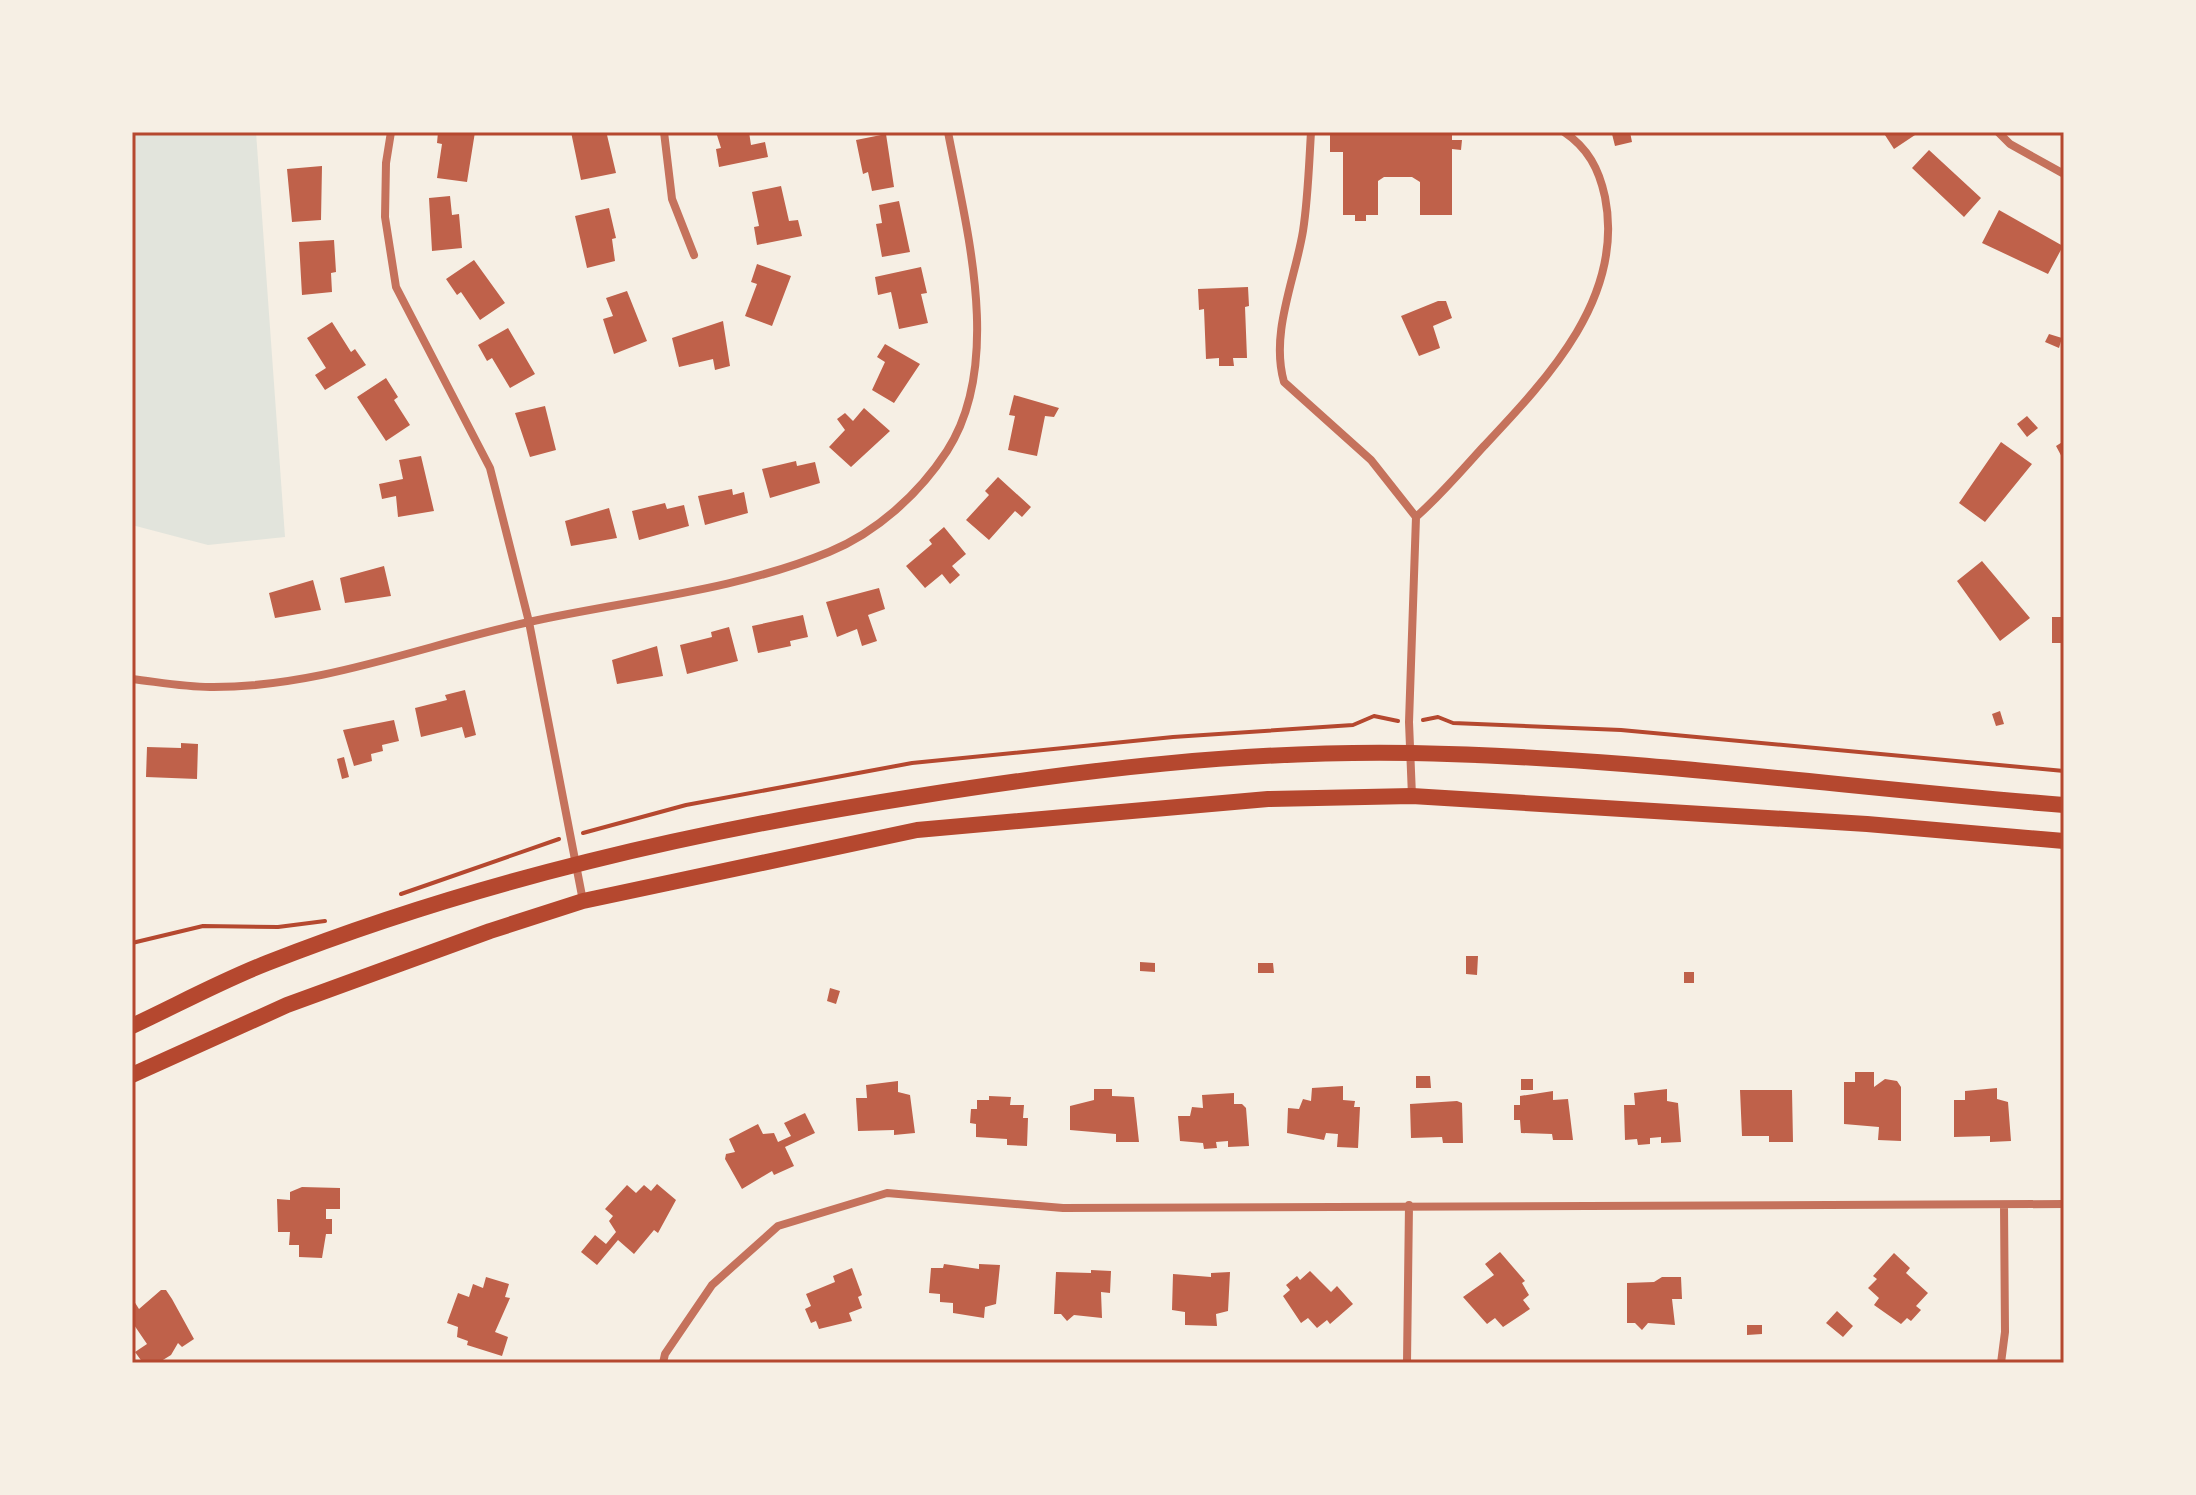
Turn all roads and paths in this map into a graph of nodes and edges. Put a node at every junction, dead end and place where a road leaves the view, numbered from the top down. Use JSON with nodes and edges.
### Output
{"nodes":[{"id":1,"x":391,"y":132,"type":"edge"},
{"id":2,"x":664,"y":132,"type":"edge"},
{"id":3,"x":948,"y":132,"type":"edge"},
{"id":4,"x":1311,"y":132,"type":"edge"},
{"id":5,"x":1564,"y":132,"type":"edge"},
{"id":6,"x":1998,"y":132,"type":"edge"},
{"id":7,"x":2064,"y":174,"type":"edge"},
{"id":8,"x":694,"y":255,"type":"dead end"},
{"id":9,"x":1416,"y":517,"type":"junction"},
{"id":10,"x":529,"y":622,"type":"junction"},
{"id":11,"x":132,"y":679,"type":"edge"},
{"id":12,"x":1410,"y":753,"type":"junction"},
{"id":13,"x":1412,"y":796,"type":"junction"},
{"id":14,"x":2064,"y":805,"type":"edge"},
{"id":15,"x":2064,"y":841,"type":"edge"},
{"id":16,"x":575,"y":863,"type":"junction"},
{"id":17,"x":583,"y":901,"type":"junction"},
{"id":18,"x":132,"y":1026,"type":"edge"},
{"id":19,"x":132,"y":1075,"type":"edge"},
{"id":20,"x":2064,"y":1204,"type":"edge"},
{"id":21,"x":1409,"y":1205,"type":"junction"},
{"id":22,"x":2004,"y":1205,"type":"junction"},
{"id":23,"x":663,"y":1363,"type":"edge"},
{"id":24,"x":1407,"y":1363,"type":"edge"},
{"id":25,"x":2001,"y":1363,"type":"edge"}],
"edges":[{"from":1,"to":10,"type":"street"},
{"from":2,"to":8,"type":"street"},
{"from":3,"to":10,"type":"street"},
{"from":4,"to":9,"type":"street"},
{"from":5,"to":9,"type":"street"},
{"from":6,"to":7,"type":"street"},
{"from":9,"to":12,"type":"street"},
{"from":10,"to":11,"type":"street"},
{"from":10,"to":16,"type":"street"},
{"from":12,"to":13,"type":"street"},
{"from":12,"to":14,"type":"main road"},
{"from":12,"to":16,"type":"main road"},
{"from":13,"to":15,"type":"main road"},
{"from":13,"to":17,"type":"main road"},
{"from":16,"to":17,"type":"street"},
{"from":16,"to":18,"type":"main road"},
{"from":17,"to":19,"type":"main road"},
{"from":20,"to":22,"type":"street"},
{"from":21,"to":22,"type":"street"},
{"from":21,"to":23,"type":"street"},
{"from":21,"to":24,"type":"street"},
{"from":22,"to":25,"type":"street"}]}
